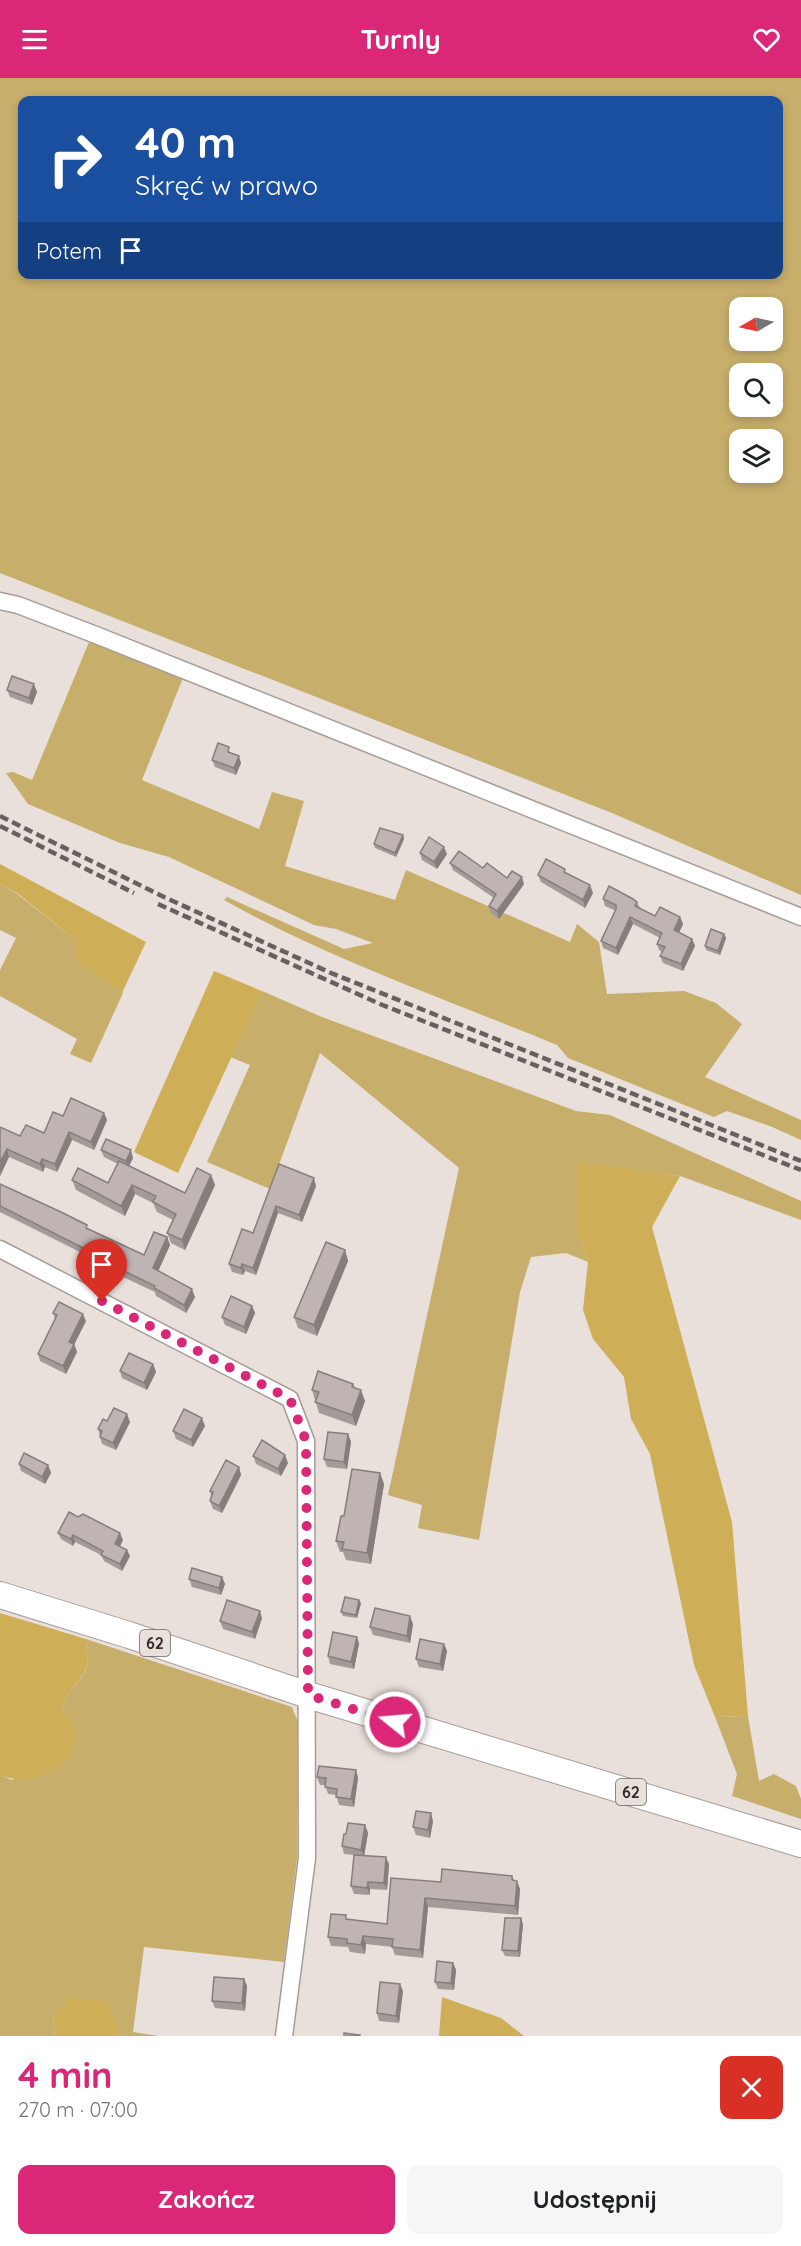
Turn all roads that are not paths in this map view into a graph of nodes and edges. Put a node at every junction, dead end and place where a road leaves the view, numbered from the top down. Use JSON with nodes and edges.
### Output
{"nodes":[{"id":1,"x":0,"y":601,"type":"edge"},
{"id":2,"x":801,"y":917,"type":"edge"},
{"id":3,"x":0,"y":1249,"type":"edge"},
{"id":4,"x":0,"y":1595,"type":"edge"},
{"id":5,"x":308,"y":1695,"type":"junction"},
{"id":6,"x":801,"y":1844,"type":"edge"},
{"id":7,"x":284,"y":2036,"type":"edge"}],
"edges":[{"from":1,"to":2,"type":"street"},
{"from":3,"to":5,"type":"street"},
{"from":4,"to":5,"type":"main road","number":"62"},
{"from":5,"to":6,"type":"main road","number":"62"},
{"from":5,"to":7,"type":"street"}]}
